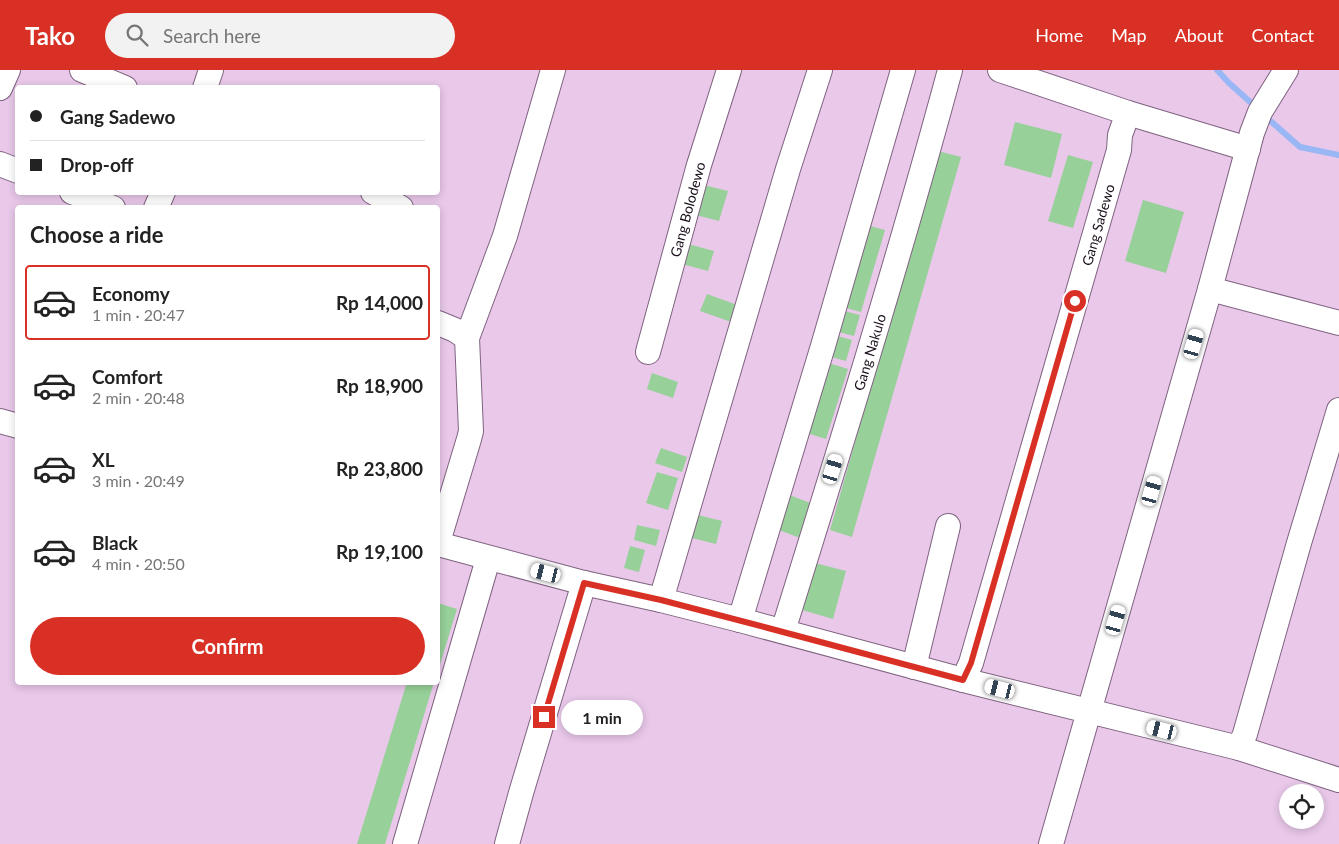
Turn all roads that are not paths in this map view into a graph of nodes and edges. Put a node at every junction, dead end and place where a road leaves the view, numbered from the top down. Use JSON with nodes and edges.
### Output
{"nodes":[{"id":1,"x":8,"y":70,"type":"edge"},
{"id":2,"x":82,"y":70,"type":"edge"},
{"id":3,"x":211,"y":70,"type":"edge"},
{"id":4,"x":553,"y":70,"type":"edge"},
{"id":5,"x":729,"y":70,"type":"edge"},
{"id":6,"x":820,"y":70,"type":"edge"},
{"id":7,"x":903,"y":70,"type":"edge"},
{"id":8,"x":950,"y":70,"type":"edge"},
{"id":9,"x":1000,"y":70,"type":"edge"},
{"id":10,"x":1286,"y":70,"type":"edge"},
{"id":11,"x":118,"y":85,"type":"edge"},
{"id":12,"x":205,"y":85,"type":"edge"},
{"id":13,"x":0,"y":88,"type":"edge"},
{"id":14,"x":1128,"y":114,"type":"junction"},
{"id":15,"x":1250,"y":141,"type":"junction"},
{"id":16,"x":0,"y":164,"type":"edge"},
{"id":17,"x":15,"y":170,"type":"edge"},
{"id":18,"x":80,"y":195,"type":"edge"},
{"id":19,"x":378,"y":195,"type":"edge"},
{"id":20,"x":105,"y":205,"type":"edge"},
{"id":21,"x":396,"y":205,"type":"edge"},
{"id":22,"x":1210,"y":289,"type":"junction"},
{"id":23,"x":1339,"y":323,"type":"edge"},
{"id":24,"x":440,"y":324,"type":"edge"},
{"id":25,"x":467,"y":338,"type":"junction"},
{"id":26,"x":648,"y":352,"type":"dead end"},
{"id":27,"x":1339,"y":410,"type":"edge"},
{"id":28,"x":0,"y":421,"type":"edge"},
{"id":29,"x":15,"y":425,"type":"edge"},
{"id":30,"x":948,"y":526,"type":"dead end"},
{"id":31,"x":440,"y":536,"type":"edge"},
{"id":32,"x":440,"y":544,"type":"edge"},
{"id":33,"x":488,"y":558,"type":"junction"},
{"id":34,"x":584,"y":583,"type":"junction"},
{"id":35,"x":661,"y":600,"type":"junction"},
{"id":36,"x":740,"y":620,"type":"junction"},
{"id":37,"x":783,"y":631,"type":"junction"},
{"id":38,"x":914,"y":667,"type":"junction"},
{"id":39,"x":963,"y":680,"type":"junction"},
{"id":40,"x":1090,"y":712,"type":"junction"},
{"id":41,"x":1239,"y":748,"type":"junction"},
{"id":42,"x":1339,"y":780,"type":"edge"},
{"id":43,"x":405,"y":844,"type":"edge"},
{"id":44,"x":507,"y":844,"type":"edge"},
{"id":45,"x":1051,"y":844,"type":"edge"}],
"edges":[{"from":1,"to":13,"type":"street"},
{"from":2,"to":11,"type":"street"},
{"from":3,"to":12,"type":"street"},
{"from":4,"to":25,"type":"street"},
{"from":5,"to":26,"type":"street","name":"Gang Bolodewo"},
{"from":6,"to":35,"type":"street"},
{"from":7,"to":36,"type":"street"},
{"from":8,"to":37,"type":"street","name":"Gang Nakulo"},
{"from":9,"to":14,"type":"street"},
{"from":10,"to":15,"type":"street"},
{"from":14,"to":15,"type":"street"},
{"from":14,"to":39,"type":"street","name":"Gang Sadewo"},
{"from":15,"to":22,"type":"street"},
{"from":16,"to":17,"type":"street"},
{"from":18,"to":20,"type":"street"},
{"from":19,"to":21,"type":"street"},
{"from":22,"to":23,"type":"street"},
{"from":22,"to":40,"type":"street"},
{"from":24,"to":25,"type":"street"},
{"from":25,"to":31,"type":"street"},
{"from":27,"to":41,"type":"street"},
{"from":28,"to":29,"type":"street"},
{"from":30,"to":38,"type":"street"},
{"from":32,"to":33,"type":"street"},
{"from":33,"to":34,"type":"street"},
{"from":33,"to":43,"type":"street"},
{"from":34,"to":35,"type":"street"},
{"from":34,"to":44,"type":"street"},
{"from":35,"to":36,"type":"street"},
{"from":36,"to":37,"type":"street"},
{"from":37,"to":38,"type":"street"},
{"from":38,"to":39,"type":"street"},
{"from":39,"to":40,"type":"street"},
{"from":40,"to":41,"type":"street"},
{"from":40,"to":45,"type":"street"},
{"from":41,"to":42,"type":"street"}]}
